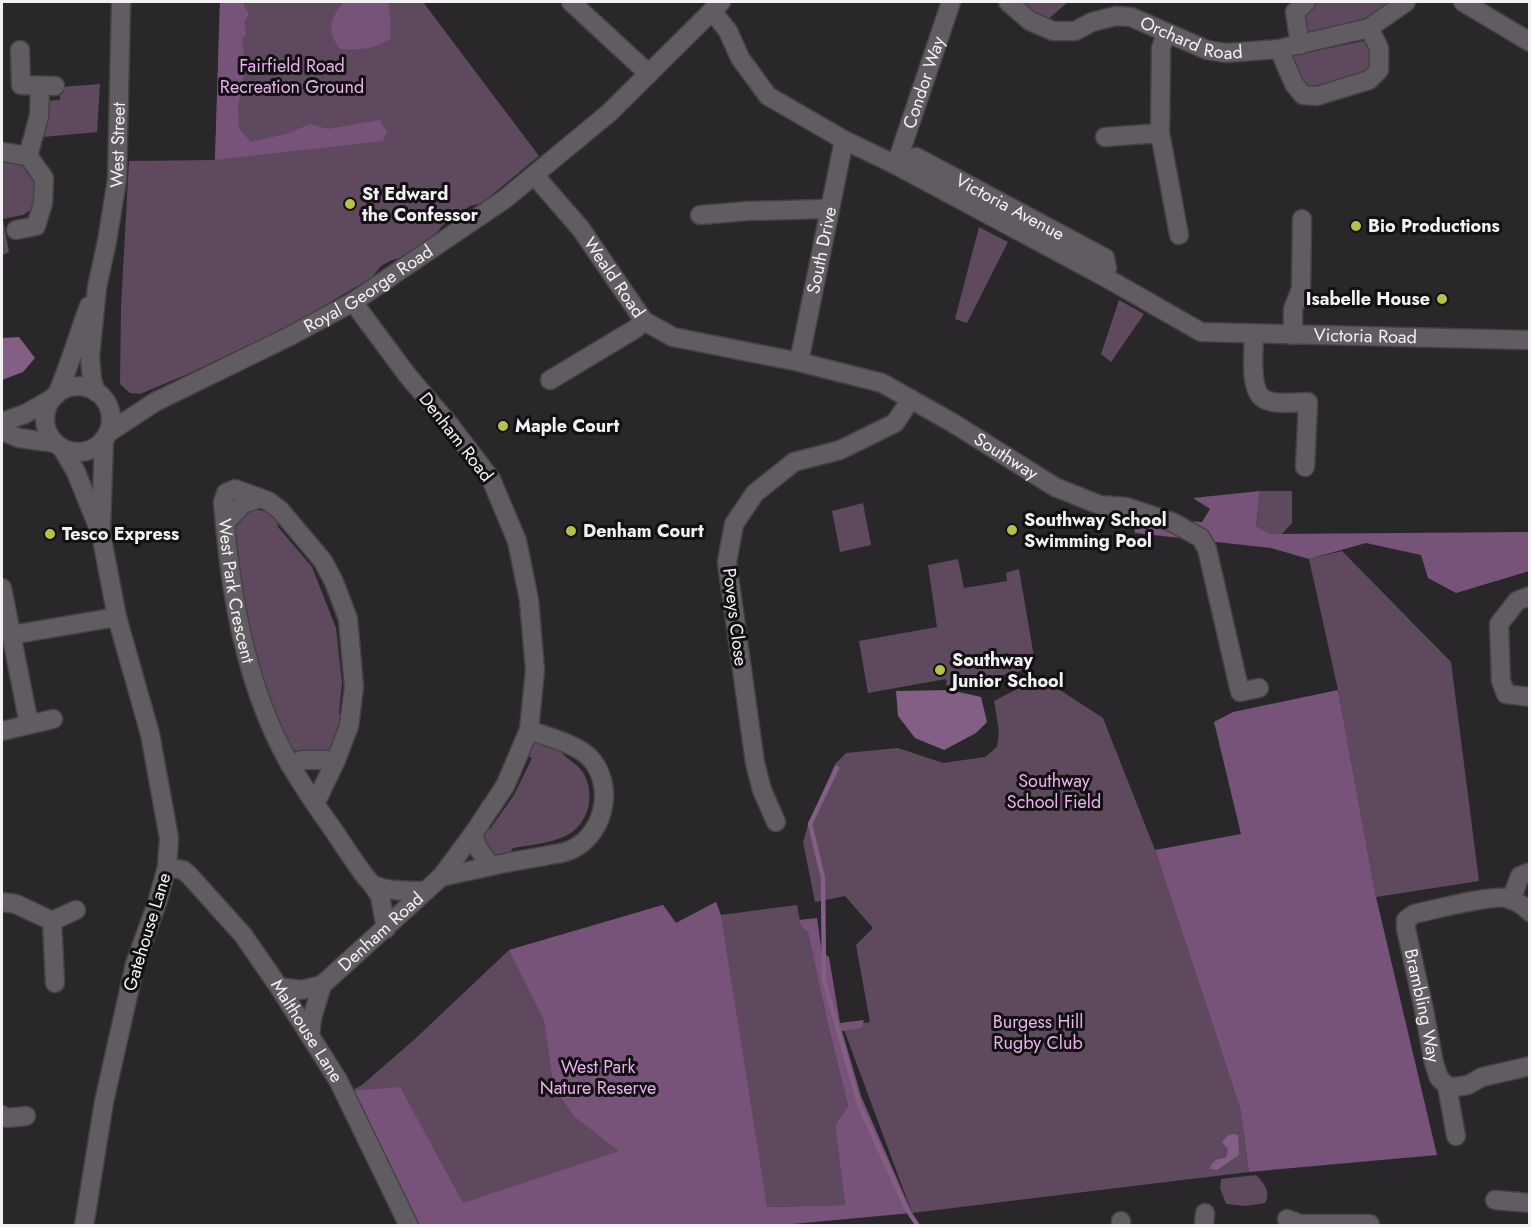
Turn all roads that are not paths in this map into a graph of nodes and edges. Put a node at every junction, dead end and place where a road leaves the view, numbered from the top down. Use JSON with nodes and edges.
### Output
{"nodes":[{"id":1,"x":121,"y":2,"type":"edge"},
{"id":2,"x":571,"y":2,"type":"edge"},
{"id":3,"x":951,"y":2,"type":"edge"},
{"id":4,"x":1008,"y":2,"type":"edge"},
{"id":5,"x":1306,"y":2,"type":"edge"},
{"id":6,"x":1463,"y":2,"type":"edge"},
{"id":7,"x":1403,"y":3,"type":"edge"},
{"id":8,"x":717,"y":7,"type":"edge"},
{"id":9,"x":1369,"y":28,"type":"junction"},
{"id":10,"x":1166,"y":33,"type":"junction"},
{"id":11,"x":1530,"y":42,"type":"edge"},
{"id":12,"x":1300,"y":45,"type":"junction"},
{"id":13,"x":1279,"y":49,"type":"junction"},
{"id":14,"x":20,"y":50,"type":"dead end"},
{"id":15,"x":649,"y":74,"type":"junction"},
{"id":16,"x":1160,"y":133,"type":"junction"},
{"id":17,"x":1104,"y":137,"type":"dead end"},
{"id":18,"x":844,"y":140,"type":"junction"},
{"id":19,"x":2,"y":153,"type":"edge"},
{"id":20,"x":28,"y":156,"type":"junction"},
{"id":21,"x":896,"y":165,"type":"junction"},
{"id":22,"x":535,"y":176,"type":"junction"},
{"id":23,"x":829,"y":211,"type":"junction"},
{"id":24,"x":700,"y":215,"type":"dead end"},
{"id":25,"x":1302,"y":219,"type":"dead end"},
{"id":26,"x":16,"y":230,"type":"dead end"},
{"id":27,"x":1179,"y":235,"type":"dead end"},
{"id":28,"x":97,"y":286,"type":"junction"},
{"id":29,"x":352,"y":302,"type":"junction"},
{"id":30,"x":644,"y":321,"type":"junction"},
{"id":31,"x":1201,"y":332,"type":"joint"},
{"id":32,"x":1254,"y":334,"type":"junction"},
{"id":33,"x":1293,"y":335,"type":"junction"},
{"id":34,"x":1530,"y":340,"type":"edge"},
{"id":35,"x":799,"y":362,"type":"junction"},
{"id":36,"x":550,"y":380,"type":"dead end"},
{"id":37,"x":55,"y":396,"type":"junction"},
{"id":38,"x":101,"y":397,"type":"junction"},
{"id":39,"x":911,"y":399,"type":"junction"},
{"id":40,"x":155,"y":402,"type":"junction"},
{"id":41,"x":2,"y":422,"type":"edge"},
{"id":42,"x":2,"y":431,"type":"edge"},
{"id":43,"x":106,"y":436,"type":"junction"},
{"id":44,"x":59,"y":446,"type":"junction"},
{"id":45,"x":1305,"y":467,"type":"dead end"},
{"id":46,"x":101,"y":534,"type":"junction"},
{"id":47,"x":2,"y":588,"type":"edge"},
{"id":48,"x":1530,"y":596,"type":"edge"},
{"id":49,"x":117,"y":617,"type":"junction"},
{"id":50,"x":11,"y":635,"type":"junction"},
{"id":51,"x":1259,"y":688,"type":"dead end"},
{"id":52,"x":1530,"y":697,"type":"edge"},
{"id":53,"x":53,"y":719,"type":"dead end"},
{"id":54,"x":29,"y":724,"type":"junction"},
{"id":55,"x":529,"y":730,"type":"junction"},
{"id":56,"x":2,"y":731,"type":"edge"},
{"id":57,"x":336,"y":760,"type":"junction"},
{"id":58,"x":290,"y":765,"type":"junction"},
{"id":59,"x":315,"y":804,"type":"junction"},
{"id":60,"x":776,"y":822,"type":"dead end"},
{"id":61,"x":473,"y":834,"type":"junction"},
{"id":62,"x":491,"y":866,"type":"junction"},
{"id":63,"x":167,"y":867,"type":"junction"},
{"id":64,"x":1530,"y":872,"type":"edge"},
{"id":65,"x":441,"y":877,"type":"junction"},
{"id":66,"x":372,"y":884,"type":"junction"},
{"id":67,"x":425,"y":891,"type":"junction"},
{"id":68,"x":1511,"y":900,"type":"junction"},
{"id":69,"x":2,"y":902,"type":"edge"},
{"id":70,"x":76,"y":910,"type":"dead end"},
{"id":71,"x":1530,"y":912,"type":"edge"},
{"id":72,"x":52,"y":921,"type":"junction"},
{"id":73,"x":386,"y":928,"type":"junction"},
{"id":74,"x":55,"y":982,"type":"dead end"},
{"id":75,"x":322,"y":986,"type":"junction"},
{"id":76,"x":279,"y":987,"type":"junction"},
{"id":77,"x":310,"y":1036,"type":"junction"},
{"id":78,"x":1530,"y":1065,"type":"edge"},
{"id":79,"x":1447,"y":1086,"type":"junction"},
{"id":80,"x":2,"y":1115,"type":"edge"},
{"id":81,"x":26,"y":1116,"type":"dead end"},
{"id":82,"x":1456,"y":1136,"type":"dead end"},
{"id":83,"x":1495,"y":1200,"type":"dead end"},
{"id":84,"x":1530,"y":1203,"type":"edge"},
{"id":85,"x":1296,"y":1223,"type":"edge"},
{"id":86,"x":1370,"y":1224,"type":"edge"},
{"id":87,"x":84,"y":1226,"type":"edge"},
{"id":88,"x":409,"y":1226,"type":"edge"}],
"edges":[{"from":1,"to":28,"type":"street","name":"West Street"},
{"from":2,"to":15,"type":"street"},
{"from":3,"to":21,"type":"street","name":"Condor Way"},
{"from":4,"to":10,"type":"street","name":"Orchard Road"},
{"from":5,"to":12,"type":"street"},
{"from":6,"to":11,"type":"street"},
{"from":7,"to":9,"type":"street","name":"Orchard Road"},
{"from":8,"to":15,"type":"street","name":"Royal George Road"},
{"from":8,"to":18,"type":"street","name":"Victoria Avenue"},
{"from":9,"to":12,"type":"street","name":"Orchard Road"},
{"from":9,"to":13,"type":"street"},
{"from":10,"to":13,"type":"street","name":"Orchard Road"},
{"from":10,"to":16,"type":"street"},
{"from":12,"to":13,"type":"street","name":"Orchard Road"},
{"from":14,"to":20,"type":"street"},
{"from":15,"to":22,"type":"street","name":"Royal George Road"},
{"from":16,"to":17,"type":"street"},
{"from":16,"to":27,"type":"street"},
{"from":18,"to":21,"type":"street","name":"Victoria Avenue"},
{"from":18,"to":23,"type":"street","name":"South Drive"},
{"from":19,"to":20,"type":"street"},
{"from":20,"to":26,"type":"street"},
{"from":21,"to":31,"type":"street","name":"Victoria Avenue"},
{"from":22,"to":29,"type":"street","name":"Royal George Road"},
{"from":22,"to":30,"type":"street","name":"Weald Road"},
{"from":23,"to":24,"type":"street"},
{"from":23,"to":35,"type":"street","name":"South Drive"},
{"from":25,"to":33,"type":"street"},
{"from":28,"to":37,"type":"street","name":"West Street"},
{"from":28,"to":38,"type":"street","name":"West Street"},
{"from":29,"to":40,"type":"street","name":"Royal George Road"},
{"from":29,"to":55,"type":"street","name":"Denham Road"},
{"from":30,"to":35,"type":"street","name":"Southway"},
{"from":30,"to":36,"type":"street","name":"Weald Road"},
{"from":31,"to":32,"type":"street","name":"Victoria Road"},
{"from":32,"to":33,"type":"street","name":"Victoria Road"},
{"from":32,"to":45,"type":"street"},
{"from":33,"to":34,"type":"street","name":"Victoria Road"},
{"from":35,"to":39,"type":"street","name":"Southway"},
{"from":37,"to":38,"type":"street"},
{"from":37,"to":41,"type":"street"},
{"from":37,"to":44,"type":"street"},
{"from":38,"to":40,"type":"street","name":"Royal George Road"},
{"from":38,"to":43,"type":"street"},
{"from":39,"to":51,"type":"street","name":"Southway"},
{"from":39,"to":60,"type":"street","name":"Poveys Close"},
{"from":40,"to":43,"type":"street","name":"Royal George Road"},
{"from":42,"to":44,"type":"street"},
{"from":43,"to":44,"type":"street"},
{"from":43,"to":46,"type":"street","name":"Gatehouse Lane"},
{"from":44,"to":46,"type":"street","name":"Gatehouse Lane"},
{"from":46,"to":49,"type":"street","name":"Gatehouse Lane"},
{"from":47,"to":50,"type":"street"},
{"from":48,"to":52,"type":"street"},
{"from":49,"to":50,"type":"street"},
{"from":49,"to":63,"type":"street","name":"Gatehouse Lane"},
{"from":50,"to":54,"type":"street"},
{"from":53,"to":54,"type":"street"},
{"from":54,"to":56,"type":"street"},
{"from":55,"to":61,"type":"street","name":"Denham Road"},
{"from":55,"to":62,"type":"street","name":"Denham Road"},
{"from":57,"to":58,"type":"street"},
{"from":57,"to":58,"type":"street","name":"West Park Crescent"},
{"from":57,"to":59,"type":"street"},
{"from":58,"to":59,"type":"street","name":"West Park Crescent"},
{"from":59,"to":66,"type":"street","name":"West Park Crescent"},
{"from":61,"to":62,"type":"street"},
{"from":61,"to":65,"type":"street","name":"Denham Road"},
{"from":62,"to":65,"type":"street","name":"Denham Road"},
{"from":63,"to":76,"type":"street","name":"Malthouse Lane"},
{"from":63,"to":87,"type":"street","name":"Gatehouse Lane"},
{"from":64,"to":68,"type":"street"},
{"from":65,"to":67,"type":"street","name":"Denham Road"},
{"from":66,"to":67,"type":"street"},
{"from":66,"to":73,"type":"street","name":"West Park Crescent"},
{"from":67,"to":73,"type":"street","name":"Denham Road"},
{"from":68,"to":71,"type":"street"},
{"from":68,"to":79,"type":"street","name":"Brambling Way"},
{"from":69,"to":72,"type":"street"},
{"from":70,"to":72,"type":"street"},
{"from":72,"to":74,"type":"street"},
{"from":73,"to":75,"type":"street","name":"Denham Road"},
{"from":75,"to":76,"type":"street","name":"Denham Road"},
{"from":75,"to":77,"type":"street","name":"Denham Road"},
{"from":76,"to":77,"type":"street","name":"Malthouse Lane"},
{"from":77,"to":88,"type":"street","name":"Malthouse Lane"},
{"from":78,"to":79,"type":"street","name":"Brambling Way"},
{"from":79,"to":82,"type":"street","name":"Brambling Way"},
{"from":80,"to":81,"type":"street"},
{"from":83,"to":84,"type":"street"},
{"from":85,"to":86,"type":"street"}]}
